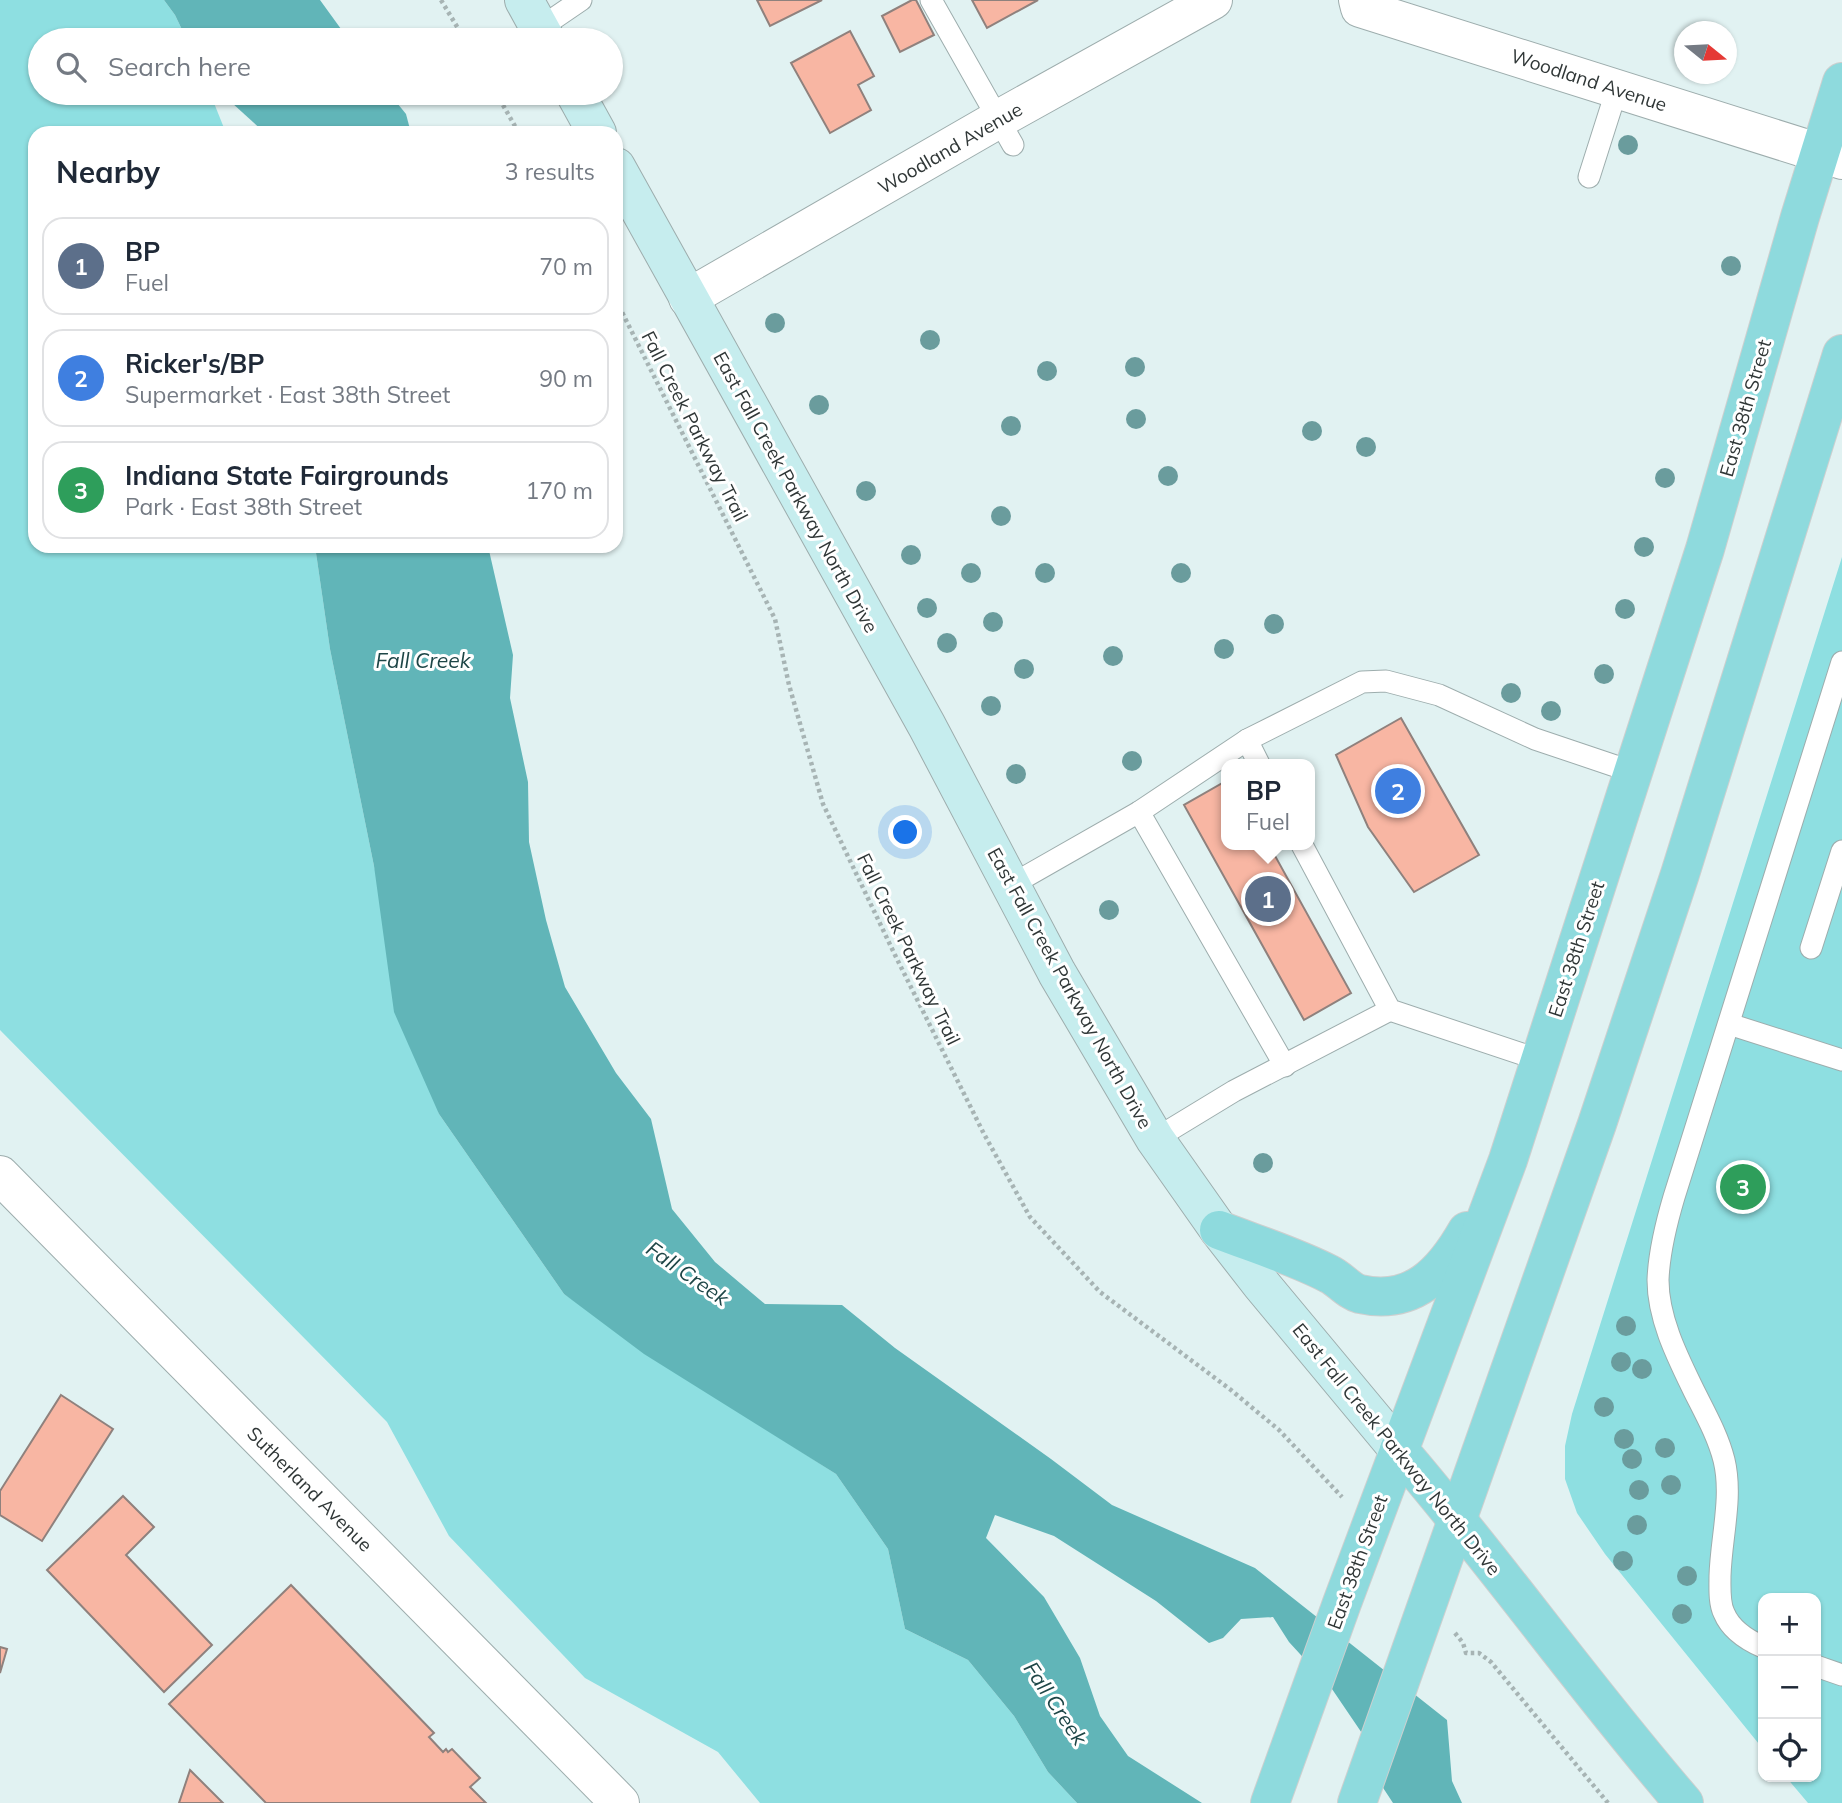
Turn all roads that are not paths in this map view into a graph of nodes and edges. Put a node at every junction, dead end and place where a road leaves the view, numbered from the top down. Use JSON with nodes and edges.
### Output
{"nodes":[{"id":1,"x":582,"y":0,"type":"edge"},
{"id":2,"x":931,"y":0,"type":"edge"},
{"id":3,"x":1213,"y":0,"type":"edge"},
{"id":4,"x":1351,"y":3,"type":"edge"},
{"id":5,"x":536,"y":23,"type":"edge"},
{"id":6,"x":1842,"y":82,"type":"edge"},
{"id":7,"x":1618,"y":89,"type":"junction"},
{"id":8,"x":582,"y":105,"type":"edge"},
{"id":9,"x":593,"y":126,"type":"edge"},
{"id":10,"x":1005,"y":133,"type":"junction"},
{"id":11,"x":1831,"y":156,"type":"edge"},
{"id":12,"x":1589,"y":177,"type":"dead end"},
{"id":13,"x":623,"y":180,"type":"edge"},
{"id":14,"x":688,"y":298,"type":"junction"},
{"id":15,"x":1842,"y":354,"type":"edge"},
{"id":16,"x":1842,"y":662,"type":"edge"},
{"id":17,"x":1247,"y":740,"type":"junction"},
{"id":18,"x":1256,"y":759,"type":"edge"},
{"id":19,"x":1633,"y":772,"type":"junction"},
{"id":20,"x":1139,"y":812,"type":"junction"},
{"id":21,"x":1305,"y":850,"type":"edge"},
{"id":22,"x":1842,"y":851,"type":"edge"},
{"id":23,"x":1011,"y":885,"type":"junction"},
{"id":24,"x":1811,"y":948,"type":"dead end"},
{"id":25,"x":1390,"y":1010,"type":"junction"},
{"id":26,"x":1729,"y":1024,"type":"junction"},
{"id":27,"x":1540,"y":1060,"type":"junction"},
{"id":28,"x":1842,"y":1060,"type":"edge"},
{"id":29,"x":1285,"y":1066,"type":"junction"},
{"id":30,"x":1155,"y":1139,"type":"junction"},
{"id":31,"x":1508,"y":1160,"type":"junction"},
{"id":32,"x":0,"y":1175,"type":"edge"},
{"id":33,"x":0,"y":1210,"type":"edge"},
{"id":34,"x":49,"y":1224,"type":"junction"},
{"id":35,"x":1219,"y":1230,"type":"junction"},
{"id":36,"x":1399,"y":1450,"type":"junction"},
{"id":37,"x":1456,"y":1517,"type":"junction"},
{"id":38,"x":1758,"y":1645,"type":"edge"},
{"id":39,"x":1821,"y":1668,"type":"edge"},
{"id":40,"x":1842,"y":1675,"type":"edge"},
{"id":41,"x":620,"y":1803,"type":"edge"},
{"id":42,"x":1270,"y":1803,"type":"edge"},
{"id":43,"x":1356,"y":1803,"type":"edge"},
{"id":44,"x":1685,"y":1803,"type":"edge"}],
"edges":[{"from":1,"to":5,"type":"lane"},
{"from":2,"to":10,"type":"lane"},
{"from":3,"to":10,"type":"street","name":"Woodland Avenue"},
{"from":4,"to":7,"type":"street","name":"Woodland Avenue"},
{"from":6,"to":11,"type":"main road","name":"East 38th Street"},
{"from":7,"to":11,"type":"street","name":"Woodland Avenue"},
{"from":7,"to":12,"type":"lane"},
{"from":8,"to":9,"type":"main road"},
{"from":10,"to":14,"type":"street","name":"Woodland Avenue"},
{"from":11,"to":19,"type":"main road","name":"East 38th Street"},
{"from":13,"to":14,"type":"main road","name":"East Fall Creek Parkway North Drive"},
{"from":14,"to":23,"type":"main road","name":"East Fall Creek Parkway North Drive"},
{"from":15,"to":37,"type":"main road"},
{"from":16,"to":26,"type":"lane"},
{"from":17,"to":18,"type":"lane"},
{"from":17,"to":19,"type":"lane"},
{"from":17,"to":20,"type":"lane"},
{"from":19,"to":27,"type":"main road","name":"East 38th Street"},
{"from":20,"to":23,"type":"lane"},
{"from":20,"to":29,"type":"lane"},
{"from":21,"to":25,"type":"lane"},
{"from":22,"to":24,"type":"lane"},
{"from":23,"to":30,"type":"main road","name":"East Fall Creek Parkway North Drive"},
{"from":25,"to":27,"type":"lane"},
{"from":25,"to":29,"type":"lane"},
{"from":26,"to":28,"type":"lane"},
{"from":26,"to":38,"type":"lane"},
{"from":27,"to":31,"type":"main road","name":"East 38th Street"},
{"from":29,"to":30,"type":"lane"},
{"from":30,"to":35,"type":"main road","name":"East Fall Creek Parkway North Drive"},
{"from":31,"to":35,"type":"main road"},
{"from":31,"to":36,"type":"main road","name":"East 38th Street"},
{"from":32,"to":34,"type":"street","name":"Sutherland Avenue"},
{"from":33,"to":34,"type":"street"},
{"from":34,"to":41,"type":"street","name":"Sutherland Avenue"},
{"from":35,"to":36,"type":"main road","name":"East Fall Creek Parkway North Drive"},
{"from":36,"to":37,"type":"main road","name":"East Fall Creek Parkway North Drive"},
{"from":36,"to":42,"type":"main road","name":"East 38th Street"},
{"from":37,"to":43,"type":"main road"},
{"from":37,"to":44,"type":"main road","name":"East Fall Creek Parkway North Drive"},
{"from":39,"to":40,"type":"lane"}]}
